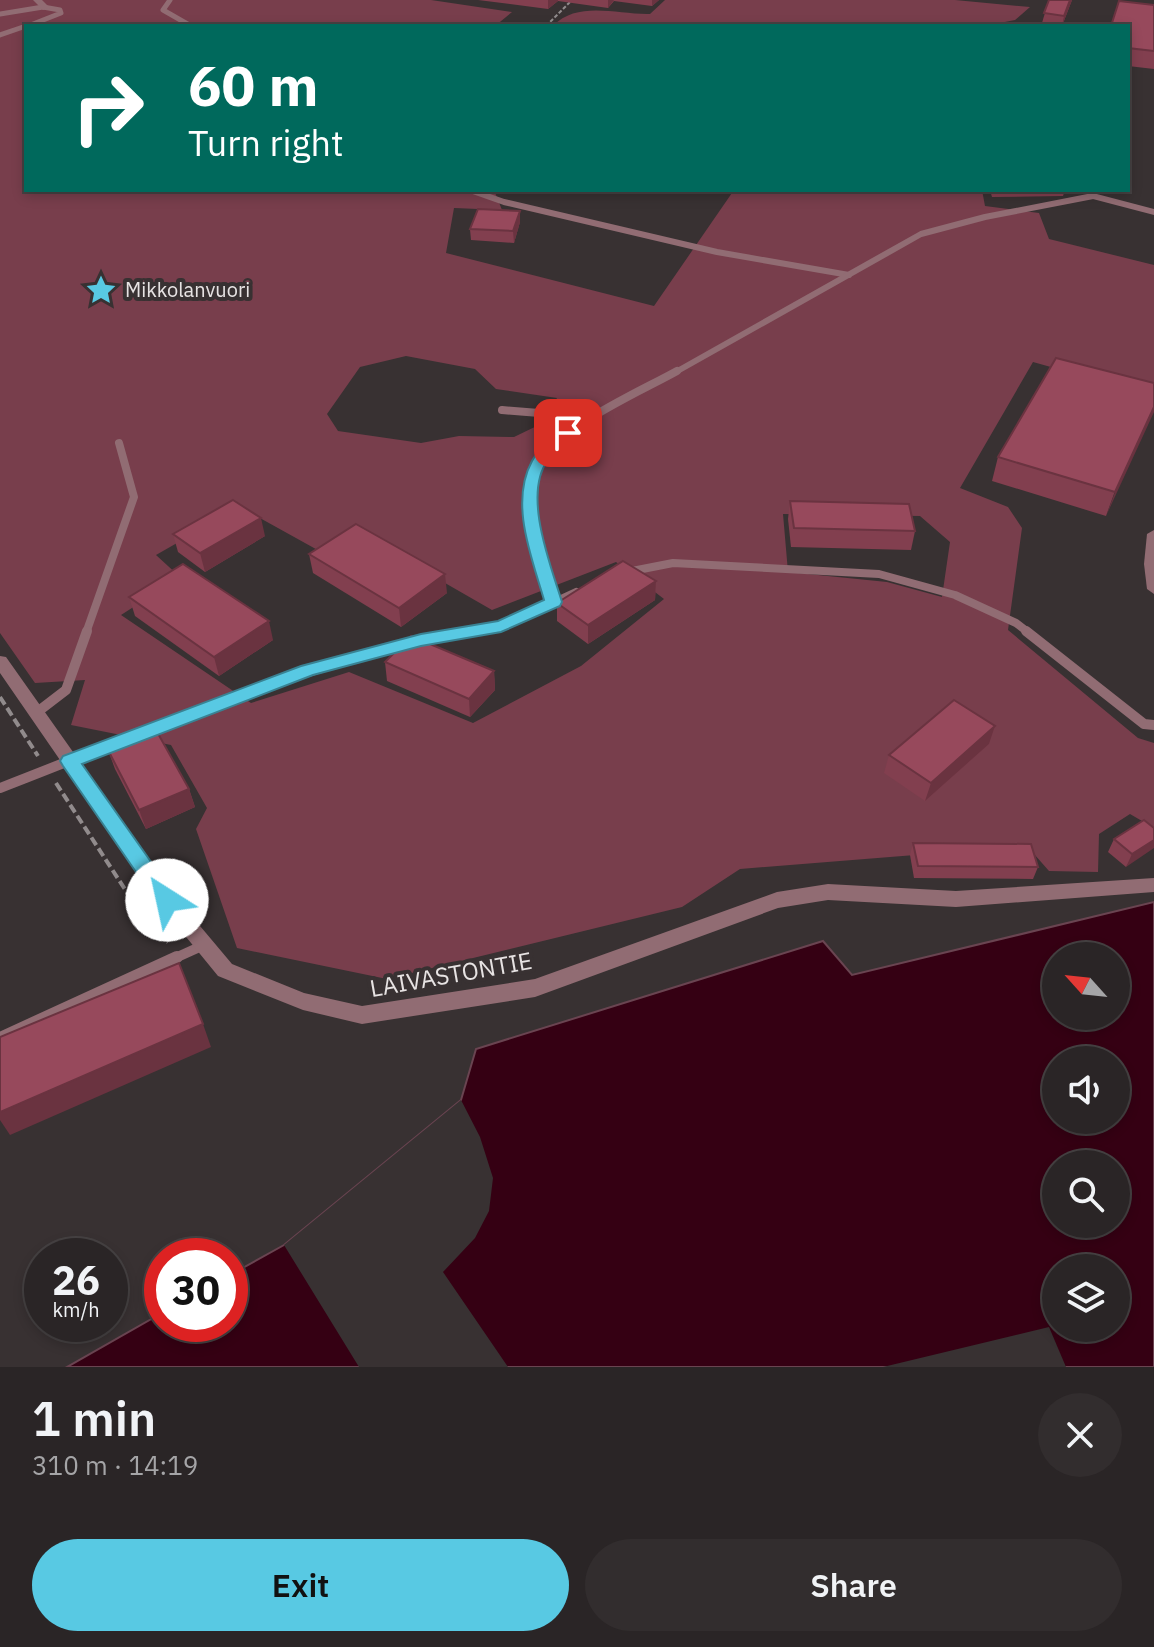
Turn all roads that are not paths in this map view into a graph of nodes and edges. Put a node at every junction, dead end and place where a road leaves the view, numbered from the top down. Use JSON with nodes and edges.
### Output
{"nodes":[{"id":1,"x":37,"y":0,"type":"edge"},
{"id":2,"x":170,"y":0,"type":"edge"},
{"id":3,"x":46,"y":8,"type":"junction"},
{"id":4,"x":0,"y":14,"type":"edge"},
{"id":5,"x":32,"y":24,"type":"edge"},
{"id":6,"x":188,"y":24,"type":"edge"},
{"id":7,"x":24,"y":27,"type":"edge"},
{"id":8,"x":0,"y":35,"type":"edge"},
{"id":9,"x":476,"y":192,"type":"edge"},
{"id":10,"x":1090,"y":193,"type":"edge"},
{"id":11,"x":1154,"y":212,"type":"edge"},
{"id":12,"x":849,"y":275,"type":"junction"},
{"id":13,"x":502,"y":410,"type":"dead end"},
{"id":14,"x":583,"y":424,"type":"junction"},
{"id":15,"x":119,"y":443,"type":"dead end"},
{"id":16,"x":1154,"y":534,"type":"edge"},
{"id":17,"x":616,"y":574,"type":"edge"},
{"id":18,"x":591,"y":585,"type":"edge"},
{"id":19,"x":1154,"y":589,"type":"edge"},
{"id":20,"x":554,"y":602,"type":"junction"},
{"id":21,"x":0,"y":661,"type":"edge"},
{"id":22,"x":36,"y":713,"type":"junction"},
{"id":23,"x":1154,"y":725,"type":"edge"},
{"id":24,"x":70,"y":761,"type":"junction"},
{"id":25,"x":0,"y":788,"type":"edge"},
{"id":26,"x":1154,"y":885,"type":"edge"},
{"id":27,"x":205,"y":945,"type":"junction"},
{"id":28,"x":0,"y":1038,"type":"edge"}],
"edges":[{"from":1,"to":3,"type":"street"},
{"from":2,"to":6,"type":"lane"},
{"from":3,"to":4,"type":"lane"},
{"from":3,"to":5,"type":"lane"},
{"from":7,"to":8,"type":"lane"},
{"from":9,"to":12,"type":"lane"},
{"from":10,"to":11,"type":"street"},
{"from":10,"to":12,"type":"lane"},
{"from":12,"to":14,"type":"lane"},
{"from":13,"to":14,"type":"lane"},
{"from":14,"to":20,"type":"lane"},
{"from":15,"to":22,"type":"lane"},
{"from":16,"to":19,"type":"street"},
{"from":17,"to":23,"type":"lane"},
{"from":18,"to":20,"type":"lane"},
{"from":20,"to":24,"type":"lane"},
{"from":21,"to":22,"type":"street","name":"LAIVASTONTIE"},
{"from":22,"to":24,"type":"street","name":"LAIVASTONTIE"},
{"from":24,"to":25,"type":"lane"},
{"from":24,"to":27,"type":"street","name":"LAIVASTONTIE"},
{"from":26,"to":27,"type":"street","name":"LAIVASTONTIE"},
{"from":27,"to":28,"type":"lane"}]}
